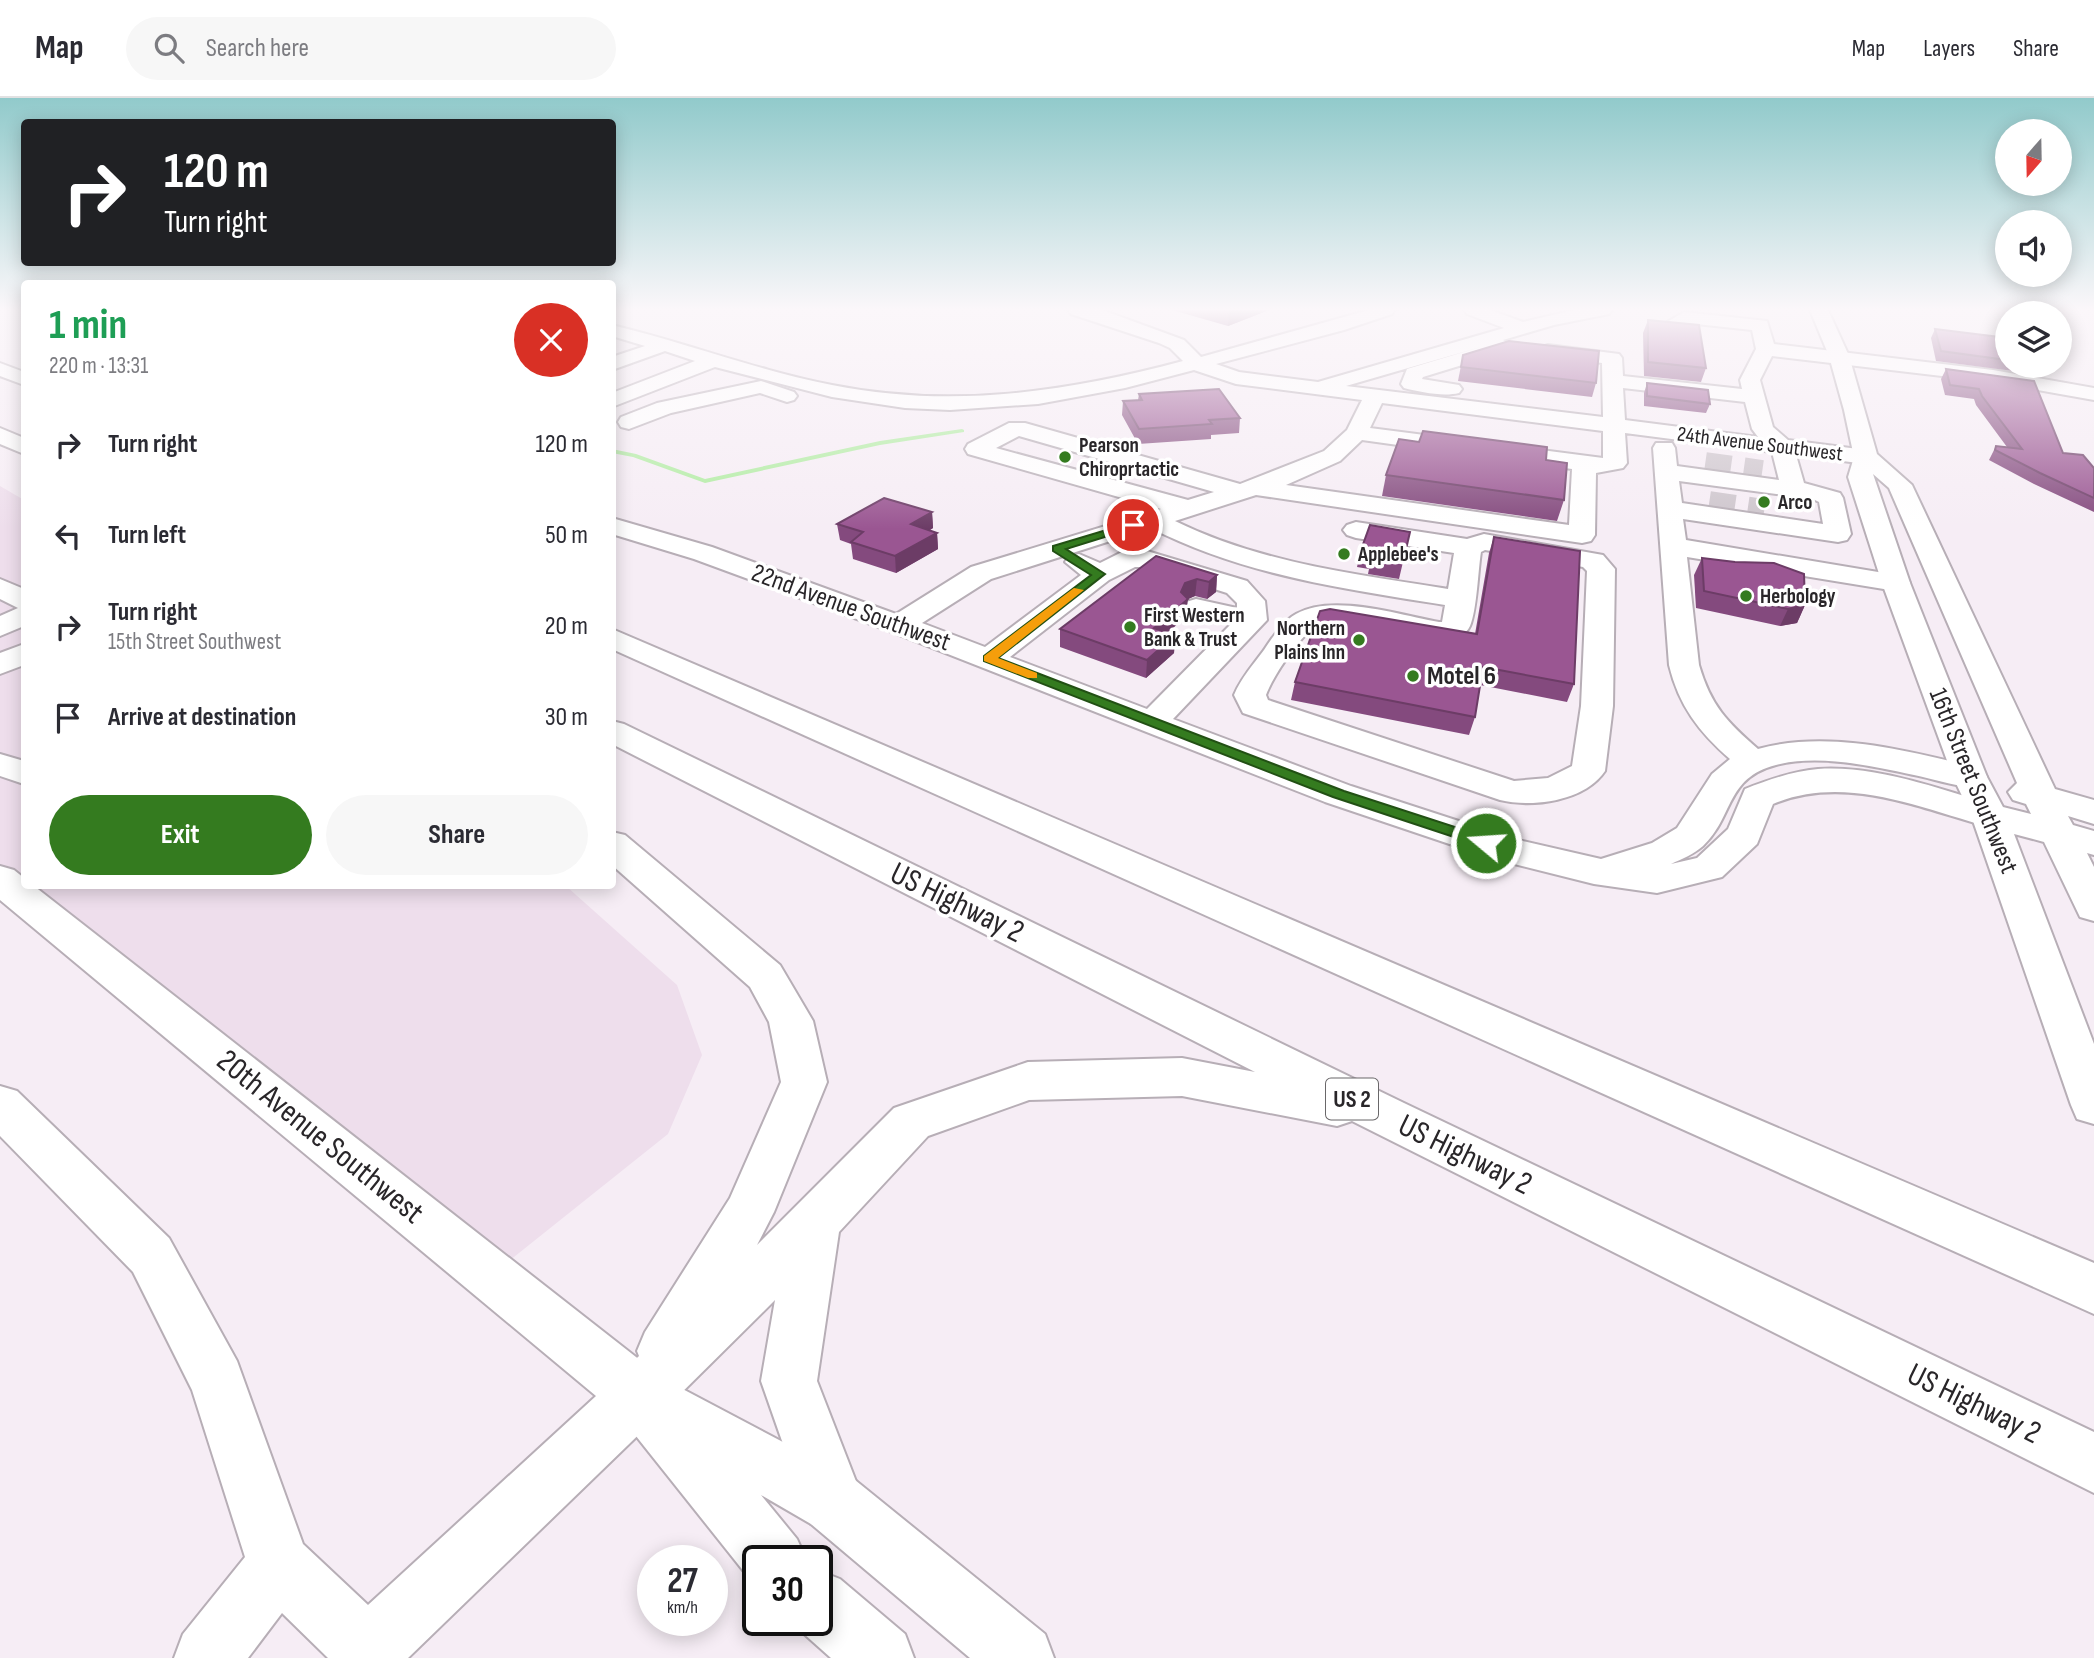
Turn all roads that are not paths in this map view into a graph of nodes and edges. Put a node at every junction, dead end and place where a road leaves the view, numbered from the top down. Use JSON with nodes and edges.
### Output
{"nodes":[{"id":1,"x":665,"y":383,"type":"edge"},
{"id":2,"x":686,"y":383,"type":"edge"},
{"id":3,"x":812,"y":383,"type":"edge"},
{"id":4,"x":1117,"y":383,"type":"edge"},
{"id":5,"x":1270,"y":383,"type":"edge"},
{"id":6,"x":1335,"y":383,"type":"edge"},
{"id":7,"x":1411,"y":383,"type":"edge"},
{"id":8,"x":1608,"y":383,"type":"edge"},
{"id":9,"x":1668,"y":383,"type":"edge"},
{"id":10,"x":1752,"y":383,"type":"edge"},
{"id":11,"x":1846,"y":383,"type":"edge"},
{"id":12,"x":2031,"y":383,"type":"edge"},
{"id":13,"x":1314,"y":389,"type":"junction"},
{"id":14,"x":2094,"y":394,"type":"edge"},
{"id":15,"x":1755,"y":397,"type":"junction"},
{"id":16,"x":616,"y":400,"type":"edge"},
{"id":17,"x":812,"y":405,"type":"dead end"},
{"id":18,"x":1366,"y":414,"type":"junction"},
{"id":19,"x":621,"y":418,"type":"edge"},
{"id":20,"x":1615,"y":427,"type":"junction"},
{"id":21,"x":1763,"y":429,"type":"junction"},
{"id":22,"x":0,"y":435,"type":"edge"},
{"id":23,"x":1456,"y":445,"type":"junction"},
{"id":24,"x":21,"y":446,"type":"edge"},
{"id":25,"x":1479,"y":455,"type":"edge"},
{"id":26,"x":1866,"y":457,"type":"junction"},
{"id":27,"x":1669,"y":459,"type":"junction"},
{"id":28,"x":1584,"y":463,"type":"junction"},
{"id":29,"x":1705,"y":465,"type":"tunnel mouth"},
{"id":30,"x":1788,"y":469,"type":"junction"},
{"id":31,"x":1762,"y":473,"type":"tunnel mouth"},
{"id":32,"x":1185,"y":476,"type":"junction"},
{"id":33,"x":1237,"y":493,"type":"junction"},
{"id":34,"x":1709,"y":504,"type":"tunnel mouth"},
{"id":35,"x":616,"y":507,"type":"edge"},
{"id":36,"x":1152,"y":509,"type":"junction"},
{"id":37,"x":1764,"y":512,"type":"tunnel mouth"},
{"id":38,"x":1257,"y":514,"type":"dead end"},
{"id":39,"x":1334,"y":526,"type":"dead end"},
{"id":40,"x":616,"y":527,"type":"edge"},
{"id":41,"x":1837,"y":528,"type":"junction"},
{"id":42,"x":1672,"y":546,"type":"junction"},
{"id":43,"x":1468,"y":547,"type":"junction"},
{"id":44,"x":1057,"y":549,"type":"junction"},
{"id":45,"x":702,"y":554,"type":"junction"},
{"id":46,"x":1129,"y":574,"type":"junction"},
{"id":47,"x":1850,"y":576,"type":"junction"},
{"id":48,"x":1896,"y":583,"type":"junction"},
{"id":49,"x":0,"y":587,"type":"edge"},
{"id":50,"x":21,"y":599,"type":"edge"},
{"id":51,"x":1460,"y":599,"type":"junction"},
{"id":52,"x":1206,"y":600,"type":"edge"},
{"id":53,"x":21,"y":616,"type":"edge"},
{"id":54,"x":1252,"y":620,"type":"junction"},
{"id":55,"x":899,"y":625,"type":"junction"},
{"id":56,"x":0,"y":627,"type":"edge"},
{"id":57,"x":616,"y":640,"type":"edge"},
{"id":58,"x":21,"y":655,"type":"edge"},
{"id":59,"x":989,"y":659,"type":"junction"},
{"id":60,"x":0,"y":666,"type":"edge"},
{"id":61,"x":1254,"y":706,"type":"junction"},
{"id":62,"x":1152,"y":722,"type":"junction"},
{"id":63,"x":616,"y":733,"type":"edge"},
{"id":64,"x":1214,"y":746,"type":"junction"},
{"id":65,"x":1750,"y":759,"type":"junction"},
{"id":66,"x":0,"y":764,"type":"edge"},
{"id":67,"x":21,"y":772,"type":"edge"},
{"id":68,"x":1453,"y":774,"type":"junction"},
{"id":69,"x":1970,"y":777,"type":"junction"},
{"id":70,"x":2040,"y":795,"type":"junction"},
{"id":71,"x":2094,"y":812,"type":"edge"},
{"id":72,"x":1989,"y":815,"type":"junction"},
{"id":73,"x":1423,"y":822,"type":"junction"},
{"id":74,"x":2058,"y":834,"type":"junction"},
{"id":75,"x":2094,"y":843,"type":"edge"},
{"id":76,"x":616,"y":847,"type":"edge"},
{"id":77,"x":1594,"y":871,"type":"junction"},
{"id":78,"x":8,"y":882,"type":"edge"},
{"id":79,"x":2094,"y":907,"type":"edge"},
{"id":80,"x":0,"y":1105,"type":"edge"},
{"id":81,"x":2094,"y":1105,"type":"edge"},
{"id":82,"x":1387,"y":1117,"type":"junction"},
{"id":83,"x":815,"y":1221,"type":"junction"},
{"id":84,"x":2094,"y":1289,"type":"edge"},
{"id":85,"x":639,"y":1395,"type":"junction"},
{"id":86,"x":2094,"y":1463,"type":"edge"},
{"id":87,"x":832,"y":1502,"type":"junction"},
{"id":88,"x":762,"y":1545,"type":"edge"},
{"id":89,"x":279,"y":1565,"type":"junction"},
{"id":90,"x":833,"y":1616,"type":"edge"},
{"id":91,"x":370,"y":1655,"type":"edge"},
{"id":92,"x":206,"y":1658,"type":"edge"},
{"id":93,"x":881,"y":1658,"type":"edge"},
{"id":94,"x":1021,"y":1658,"type":"edge"}],
"edges":[{"from":1,"to":16,"type":"main road"},
{"from":2,"to":19,"type":"main road"},
{"from":3,"to":4,"type":"main road"},
{"from":5,"to":13,"type":"main road"},
{"from":6,"to":13,"type":"main road"},
{"from":7,"to":20,"type":"main road"},
{"from":8,"to":20,"type":"main road"},
{"from":9,"to":15,"type":"main road"},
{"from":10,"to":15,"type":"main road"},
{"from":11,"to":26,"type":"main road","name":"16th Street Southwest"},
{"from":12,"to":14,"type":"main road"},
{"from":13,"to":18,"type":"main road"},
{"from":15,"to":21,"type":"main road"},
{"from":17,"to":19,"type":"main road"},
{"from":18,"to":20,"type":"main road"},
{"from":18,"to":23,"type":"main road"},
{"from":18,"to":33,"type":"main road"},
{"from":20,"to":27,"type":"main road","name":"24th Avenue Southwest"},
{"from":20,"to":28,"type":"main road"},
{"from":21,"to":27,"type":"main road"},
{"from":21,"to":30,"type":"main road"},
{"from":22,"to":24,"type":"main road"},
{"from":23,"to":25,"type":"main road"},
{"from":23,"to":28,"type":"main road"},
{"from":26,"to":30,"type":"main road","name":"24th Avenue Southwest"},
{"from":26,"to":48,"type":"main road","name":"16th Street Southwest"},
{"from":26,"to":70,"type":"main road","name":"16th Street Southwest"},
{"from":27,"to":29,"type":"main road"},
{"from":27,"to":30,"type":"main road"},
{"from":27,"to":30,"type":"main road","name":"24th Avenue Southwest"},
{"from":27,"to":34,"type":"main road"},
{"from":27,"to":41,"type":"main road"},
{"from":27,"to":42,"type":"main road"},
{"from":28,"to":33,"type":"main road"},
{"from":30,"to":31,"type":"main road"},
{"from":30,"to":41,"type":"main road"},
{"from":32,"to":33,"type":"main road"},
{"from":32,"to":36,"type":"main road"},
{"from":32,"to":36,"type":"main road"},
{"from":33,"to":36,"type":"main road"},
{"from":33,"to":38,"type":"main road"},
{"from":35,"to":45,"type":"main road","name":"22nd Avenue Southwest"},
{"from":36,"to":44,"type":"main road"},
{"from":36,"to":51,"type":"main road"},
{"from":37,"to":41,"type":"main road"},
{"from":39,"to":43,"type":"main road"},
{"from":40,"to":45,"type":"main road","name":"22nd Avenue Southwest"},
{"from":41,"to":47,"type":"main road"},
{"from":42,"to":47,"type":"main road"},
{"from":42,"to":65,"type":"main road"},
{"from":43,"to":51,"type":"main road"},
{"from":43,"to":68,"type":"main road"},
{"from":44,"to":46,"type":"main road"},
{"from":44,"to":55,"type":"main road"},
{"from":45,"to":55,"type":"main road","name":"22nd Avenue Southwest"},
{"from":46,"to":54,"type":"main road"},
{"from":46,"to":59,"type":"main road"},
{"from":47,"to":48,"type":"main road"},
{"from":48,"to":69,"type":"main road","name":"16th Street Southwest"},
{"from":49,"to":50,"type":"main road"},
{"from":51,"to":61,"type":"main road"},
{"from":52,"to":54,"type":"main road"},
{"from":53,"to":56,"type":"main road"},
{"from":54,"to":62,"type":"main road"},
{"from":55,"to":59,"type":"main road","name":"22nd Avenue Southwest"},
{"from":57,"to":84,"type":"main road"},
{"from":58,"to":60,"type":"main road"},
{"from":59,"to":62,"type":"main road","name":"22nd Avenue Southwest"},
{"from":61,"to":64,"type":"main road"},
{"from":61,"to":68,"type":"main road"},
{"from":62,"to":64,"type":"main road","name":"22nd Avenue Southwest"},
{"from":63,"to":82,"type":"main road","name":"US Highway 2","number":"US 2"},
{"from":64,"to":73,"type":"main road","name":"22nd Avenue Southwest"},
{"from":65,"to":69,"type":"main road","name":"22nd Avenue Southwest"},
{"from":65,"to":77,"type":"main road","name":"22nd Avenue Southwest"},
{"from":66,"to":67,"type":"main road"},
{"from":68,"to":73,"type":"main road"},
{"from":69,"to":70,"type":"main road","name":"22nd Avenue Southwest"},
{"from":69,"to":72,"type":"main road","name":"16th Street Southwest"},
{"from":70,"to":71,"type":"main road","name":"22nd Avenue Southwest"},
{"from":70,"to":74,"type":"main road","name":"16th Street Southwest"},
{"from":72,"to":74,"type":"main road","name":"22nd Avenue Southwest"},
{"from":72,"to":77,"type":"main road","name":"22nd Avenue Southwest"},
{"from":72,"to":81,"type":"main road","name":"16th Street Southwest"},
{"from":73,"to":77,"type":"main road","name":"22nd Avenue Southwest"},
{"from":74,"to":75,"type":"main road","name":"22nd Avenue Southwest"},
{"from":74,"to":79,"type":"main road","name":"16th Street Southwest"},
{"from":76,"to":85,"type":"main road"},
{"from":78,"to":85,"type":"main road","name":"20th Avenue Southwest"},
{"from":80,"to":89,"type":"main road"},
{"from":82,"to":83,"type":"main road"},
{"from":82,"to":86,"type":"main road","name":"US Highway 2","number":"US 2"},
{"from":83,"to":85,"type":"main road"},
{"from":83,"to":87,"type":"main road"},
{"from":85,"to":87,"type":"main road","name":"20th Avenue Southwest"},
{"from":85,"to":88,"type":"main road","name":"20th Avenue Southwest"},
{"from":85,"to":91,"type":"main road"},
{"from":87,"to":94,"type":"main road","name":"20th Avenue Southwest"},
{"from":89,"to":91,"type":"main road"},
{"from":89,"to":92,"type":"main road"},
{"from":90,"to":93,"type":"main road"}]}
